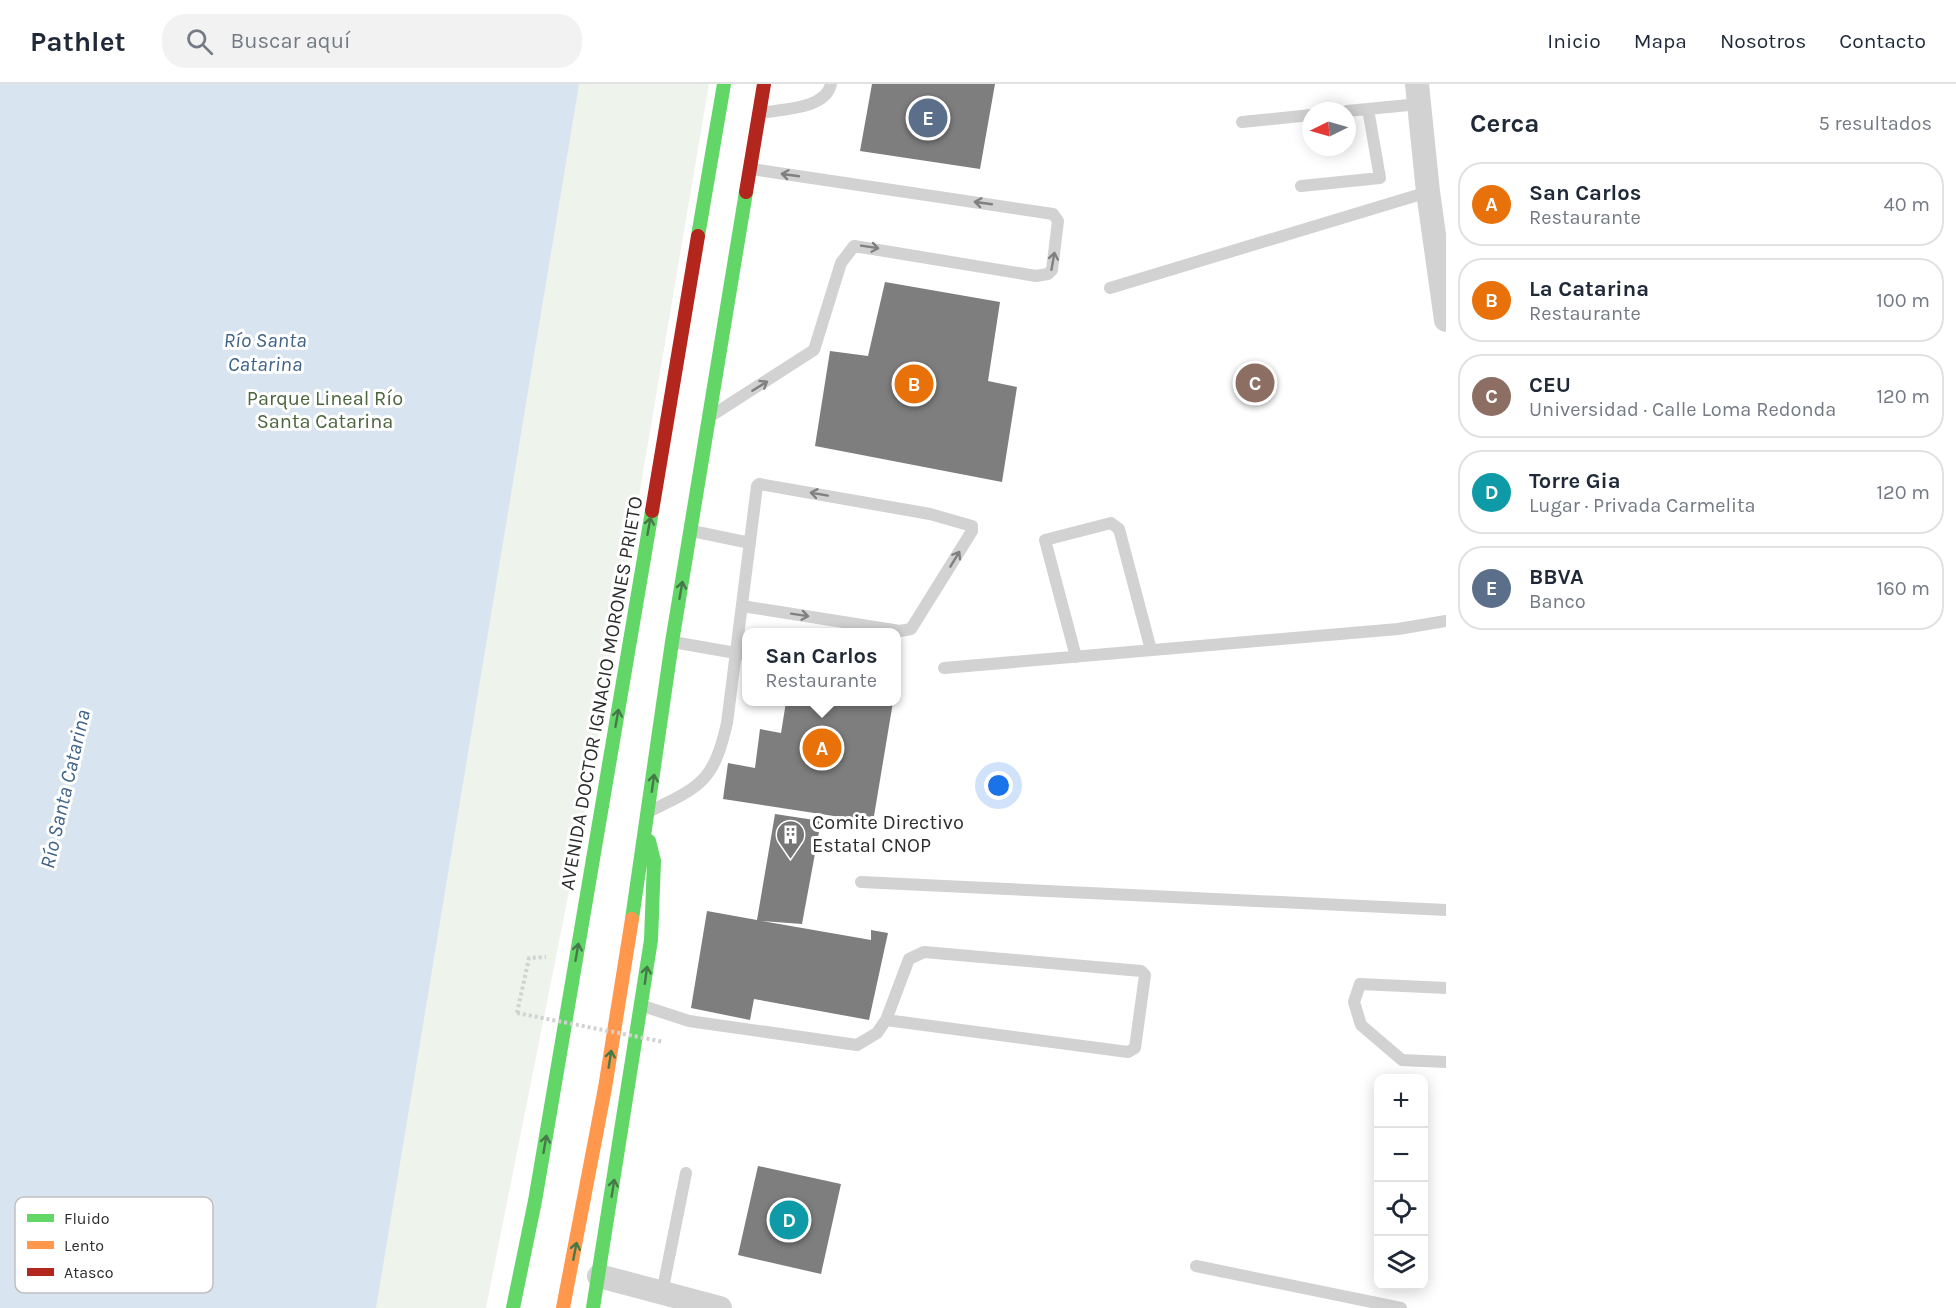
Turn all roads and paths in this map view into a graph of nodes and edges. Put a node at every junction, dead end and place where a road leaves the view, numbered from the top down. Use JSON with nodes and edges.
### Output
{"nodes":[{"id":1,"x":724,"y":84,"type":"edge"},
{"id":2,"x":764,"y":84,"type":"edge"},
{"id":3,"x":831,"y":84,"type":"edge"},
{"id":4,"x":1418,"y":94,"type":"edge"},
{"id":5,"x":1368,"y":109,"type":"junction"},
{"id":6,"x":1356,"y":110,"type":"edge"},
{"id":7,"x":759,"y":114,"type":"junction"},
{"id":8,"x":1302,"y":116,"type":"edge"},
{"id":9,"x":1242,"y":122,"type":"dead end"},
{"id":10,"x":750,"y":169,"type":"junction"},
{"id":11,"x":1301,"y":186,"type":"dead end"},
{"id":12,"x":1428,"y":192,"type":"junction"},
{"id":13,"x":1110,"y":288,"type":"dead end"},
{"id":14,"x":1446,"y":320,"type":"edge"},
{"id":15,"x":710,"y":417,"type":"junction"},
{"id":16,"x":692,"y":531,"type":"junction"},
{"id":17,"x":750,"y":543,"type":"junction"},
{"id":18,"x":742,"y":606,"type":"junction"},
{"id":19,"x":1446,"y":621,"type":"edge"},
{"id":20,"x":881,"y":628,"type":"edge"},
{"id":21,"x":901,"y":631,"type":"edge"},
{"id":22,"x":672,"y":642,"type":"junction"},
{"id":23,"x":1151,"y":650,"type":"junction"},
{"id":24,"x":741,"y":654,"type":"edge"},
{"id":25,"x":1076,"y":657,"type":"junction"},
{"id":26,"x":944,"y":668,"type":"dead end"},
{"id":27,"x":649,"y":812,"type":"junction"},
{"id":28,"x":646,"y":828,"type":"junction"},
{"id":29,"x":861,"y":882,"type":"dead end"},
{"id":30,"x":1446,"y":910,"type":"edge"},
{"id":31,"x":529,"y":958,"type":"dead end"},
{"id":32,"x":1446,"y":988,"type":"edge"},
{"id":33,"x":620,"y":996,"type":"junction"},
{"id":34,"x":642,"y":1005,"type":"junction"},
{"id":35,"x":886,"y":1020,"type":"junction"},
{"id":36,"x":664,"y":1042,"type":"dead end"},
{"id":37,"x":1446,"y":1062,"type":"edge"},
{"id":38,"x":686,"y":1173,"type":"dead end"},
{"id":39,"x":1196,"y":1266,"type":"dead end"},
{"id":40,"x":599,"y":1276,"type":"junction"},
{"id":41,"x":662,"y":1293,"type":"junction"},
{"id":42,"x":513,"y":1308,"type":"edge"},
{"id":43,"x":563,"y":1308,"type":"edge"},
{"id":44,"x":592,"y":1308,"type":"edge"},
{"id":45,"x":720,"y":1308,"type":"edge"},
{"id":46,"x":1401,"y":1308,"type":"edge"}],
"edges":[{"from":42,"to":1,"type":"main road","name":"AVENIDA DOCTOR IGNACIO MORONES PRIETO","one_way":true},
{"from":2,"to":7,"type":"main road"},
{"from":3,"to":7,"type":"lane"},
{"from":4,"to":5,"type":"lane"},
{"from":4,"to":12,"type":"street"},
{"from":5,"to":6,"type":"lane"},
{"from":5,"to":11,"type":"lane"},
{"from":7,"to":10,"type":"main road"},
{"from":8,"to":9,"type":"lane"},
{"from":10,"to":15,"type":"main road"},
{"from":15,"to":10,"type":"lane","one_way":true},
{"from":12,"to":13,"type":"lane"},
{"from":12,"to":14,"type":"street"},
{"from":15,"to":16,"type":"main road"},
{"from":16,"to":17,"type":"lane"},
{"from":22,"to":16,"type":"main road","one_way":true},
{"from":17,"to":18,"type":"lane"},
{"from":21,"to":17,"type":"lane","one_way":true},
{"from":18,"to":20,"type":"lane","one_way":true},
{"from":18,"to":24,"type":"lane"},
{"from":19,"to":23,"type":"lane"},
{"from":22,"to":24,"type":"lane"},
{"from":27,"to":22,"type":"main road","one_way":true},
{"from":23,"to":25,"type":"lane"},
{"from":23,"to":25,"type":"lane"},
{"from":24,"to":27,"type":"lane"},
{"from":25,"to":26,"type":"lane"},
{"from":27,"to":28,"type":"main road"},
{"from":28,"to":33,"type":"main road"},
{"from":34,"to":28,"type":"main road","one_way":true},
{"from":29,"to":30,"type":"lane"},
{"from":31,"to":36,"type":"path","bridge":true},
{"from":32,"to":37,"type":"lane"},
{"from":33,"to":34,"type":"lane"},
{"from":43,"to":33,"type":"main road","one_way":true},
{"from":34,"to":35,"type":"lane"},
{"from":40,"to":34,"type":"main road","one_way":true},
{"from":35,"to":35,"type":"lane"},
{"from":38,"to":41,"type":"lane"},
{"from":39,"to":46,"type":"lane"},
{"from":40,"to":41,"type":"street"},
{"from":40,"to":44,"type":"main road"},
{"from":41,"to":45,"type":"street"}]}
